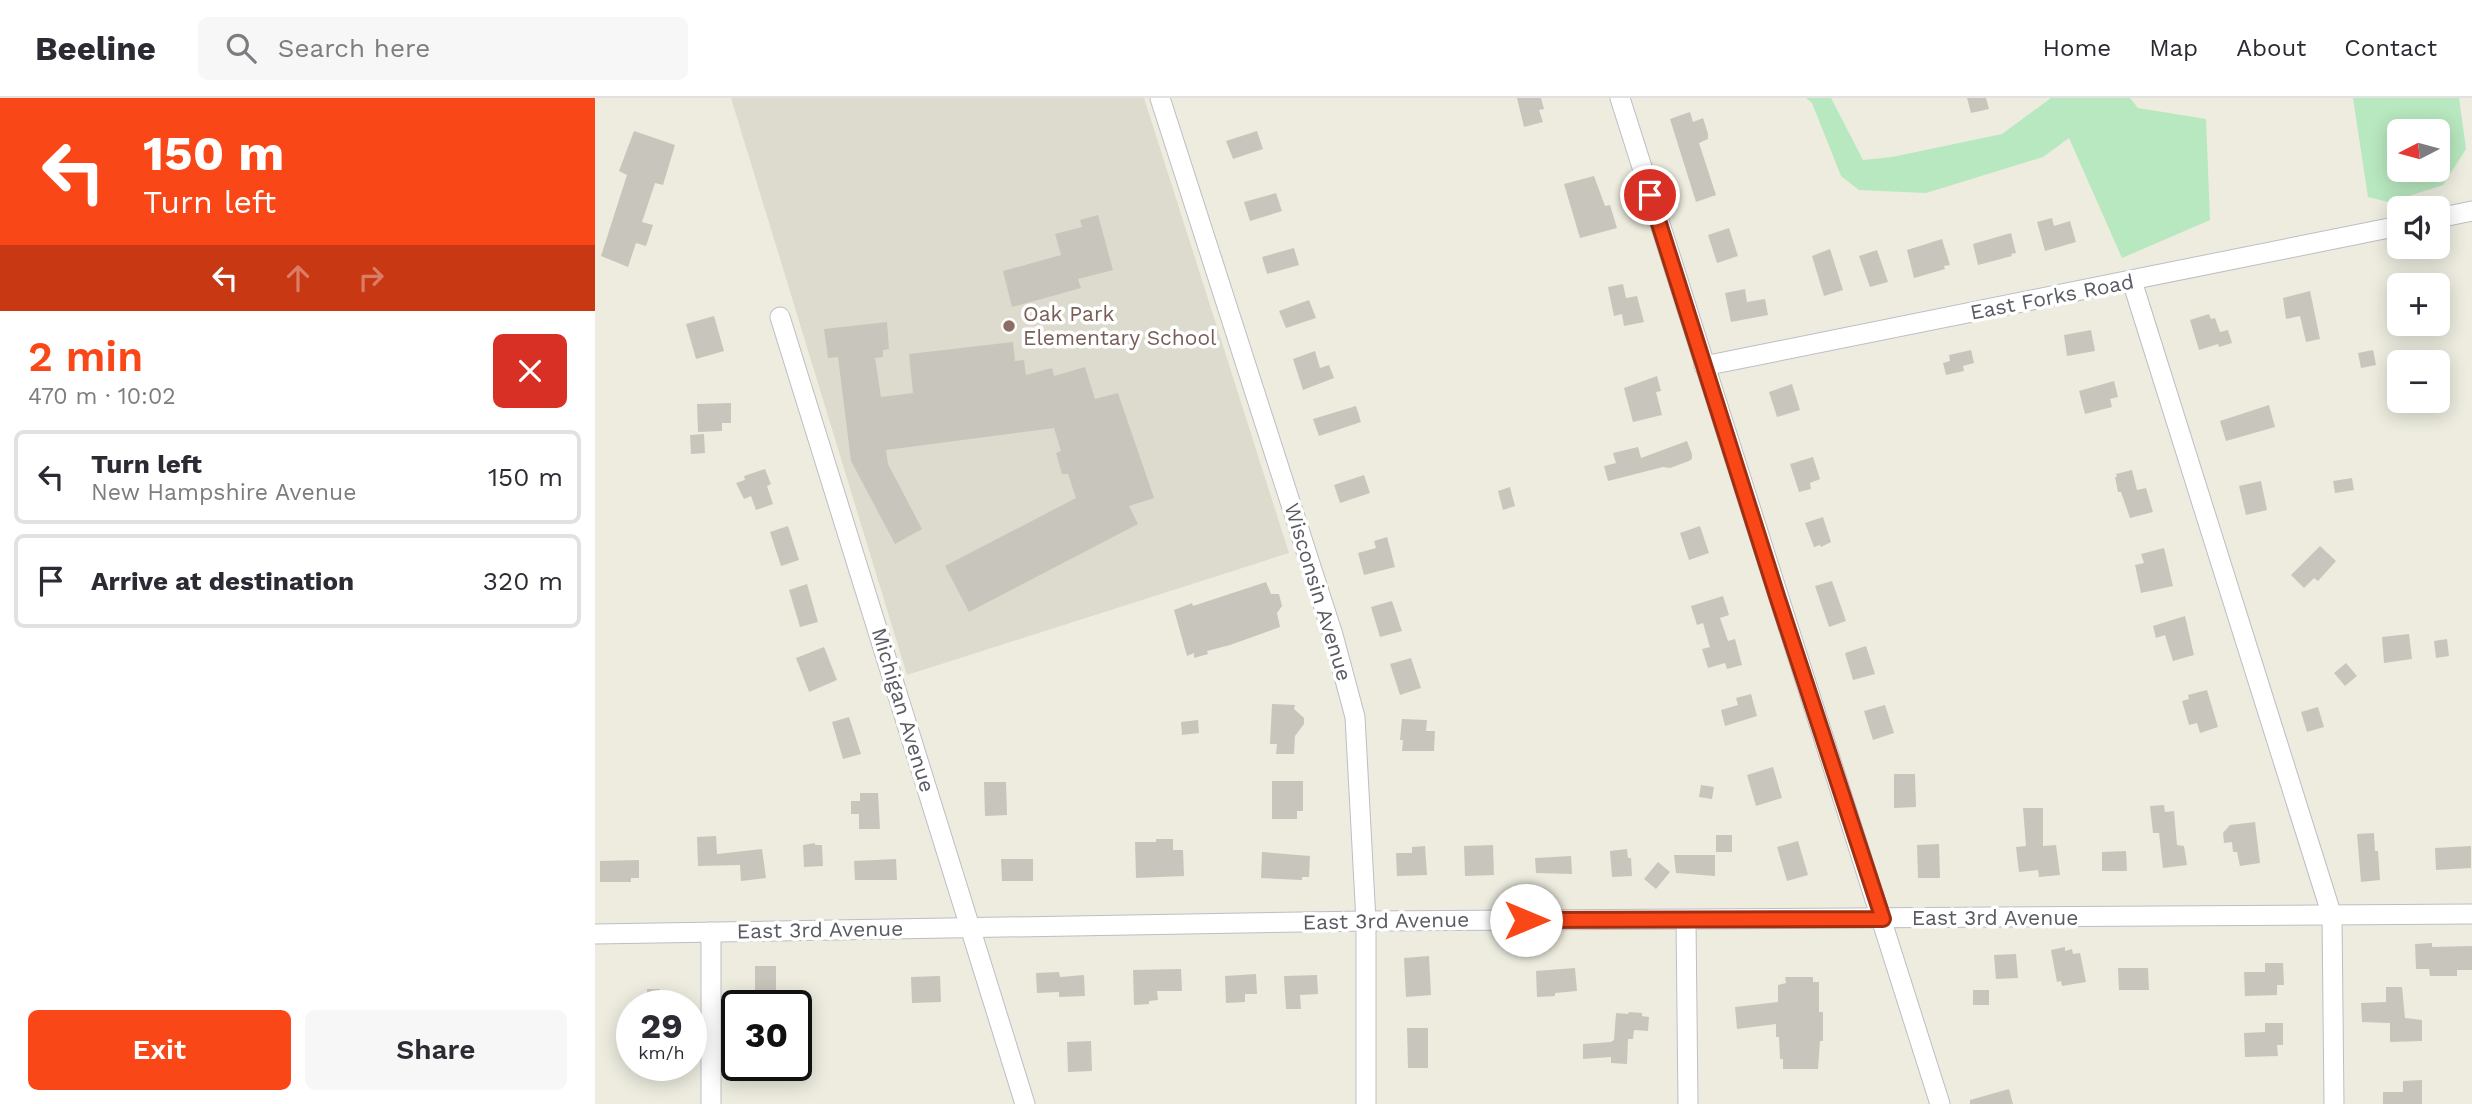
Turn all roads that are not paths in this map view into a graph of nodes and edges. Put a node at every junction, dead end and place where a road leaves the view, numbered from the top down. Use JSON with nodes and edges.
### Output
{"nodes":[{"id":1,"x":1160,"y":98,"type":"edge"},
{"id":2,"x":1620,"y":98,"type":"edge"},
{"id":3,"x":2472,"y":211,"type":"edge"},
{"id":4,"x":2450,"y":216,"type":"edge"},
{"id":5,"x":2387,"y":228,"type":"edge"},
{"id":6,"x":2132,"y":281,"type":"junction"},
{"id":7,"x":780,"y":317,"type":"dead end"},
{"id":8,"x":1704,"y":366,"type":"junction"},
{"id":9,"x":2472,"y":914,"type":"edge"},
{"id":10,"x":2332,"y":916,"type":"junction"},
{"id":11,"x":1883,"y":919,"type":"junction"},
{"id":12,"x":1686,"y":920,"type":"junction"},
{"id":13,"x":1366,"y":921,"type":"junction"},
{"id":14,"x":968,"y":927,"type":"junction"},
{"id":15,"x":711,"y":932,"type":"junction"},
{"id":16,"x":595,"y":933,"type":"edge"},
{"id":17,"x":712,"y":1104,"type":"edge"},
{"id":18,"x":1025,"y":1104,"type":"edge"},
{"id":19,"x":1366,"y":1104,"type":"edge"},
{"id":20,"x":1688,"y":1104,"type":"edge"},
{"id":21,"x":1940,"y":1104,"type":"edge"},
{"id":22,"x":2334,"y":1104,"type":"edge"}],
"edges":[{"from":1,"to":13,"type":"street","name":"Wisconsin Avenue"},
{"from":2,"to":8,"type":"street"},
{"from":3,"to":4,"type":"street"},
{"from":5,"to":6,"type":"street","name":"East Forks Road"},
{"from":6,"to":8,"type":"street","name":"East Forks Road"},
{"from":6,"to":10,"type":"street"},
{"from":7,"to":14,"type":"street","name":"Michigan Avenue"},
{"from":8,"to":11,"type":"street"},
{"from":9,"to":10,"type":"street","name":"East 3rd Avenue"},
{"from":10,"to":11,"type":"street","name":"East 3rd Avenue"},
{"from":10,"to":22,"type":"street"},
{"from":11,"to":12,"type":"street","name":"East 3rd Avenue"},
{"from":11,"to":21,"type":"street"},
{"from":12,"to":13,"type":"street","name":"East 3rd Avenue"},
{"from":12,"to":20,"type":"street"},
{"from":13,"to":14,"type":"street","name":"East 3rd Avenue"},
{"from":13,"to":19,"type":"street","name":"Wisconsin Avenue"},
{"from":14,"to":15,"type":"street","name":"East 3rd Avenue"},
{"from":14,"to":18,"type":"street","name":"Michigan Avenue"},
{"from":15,"to":16,"type":"street","name":"East 3rd Avenue"},
{"from":15,"to":17,"type":"street"}]}
